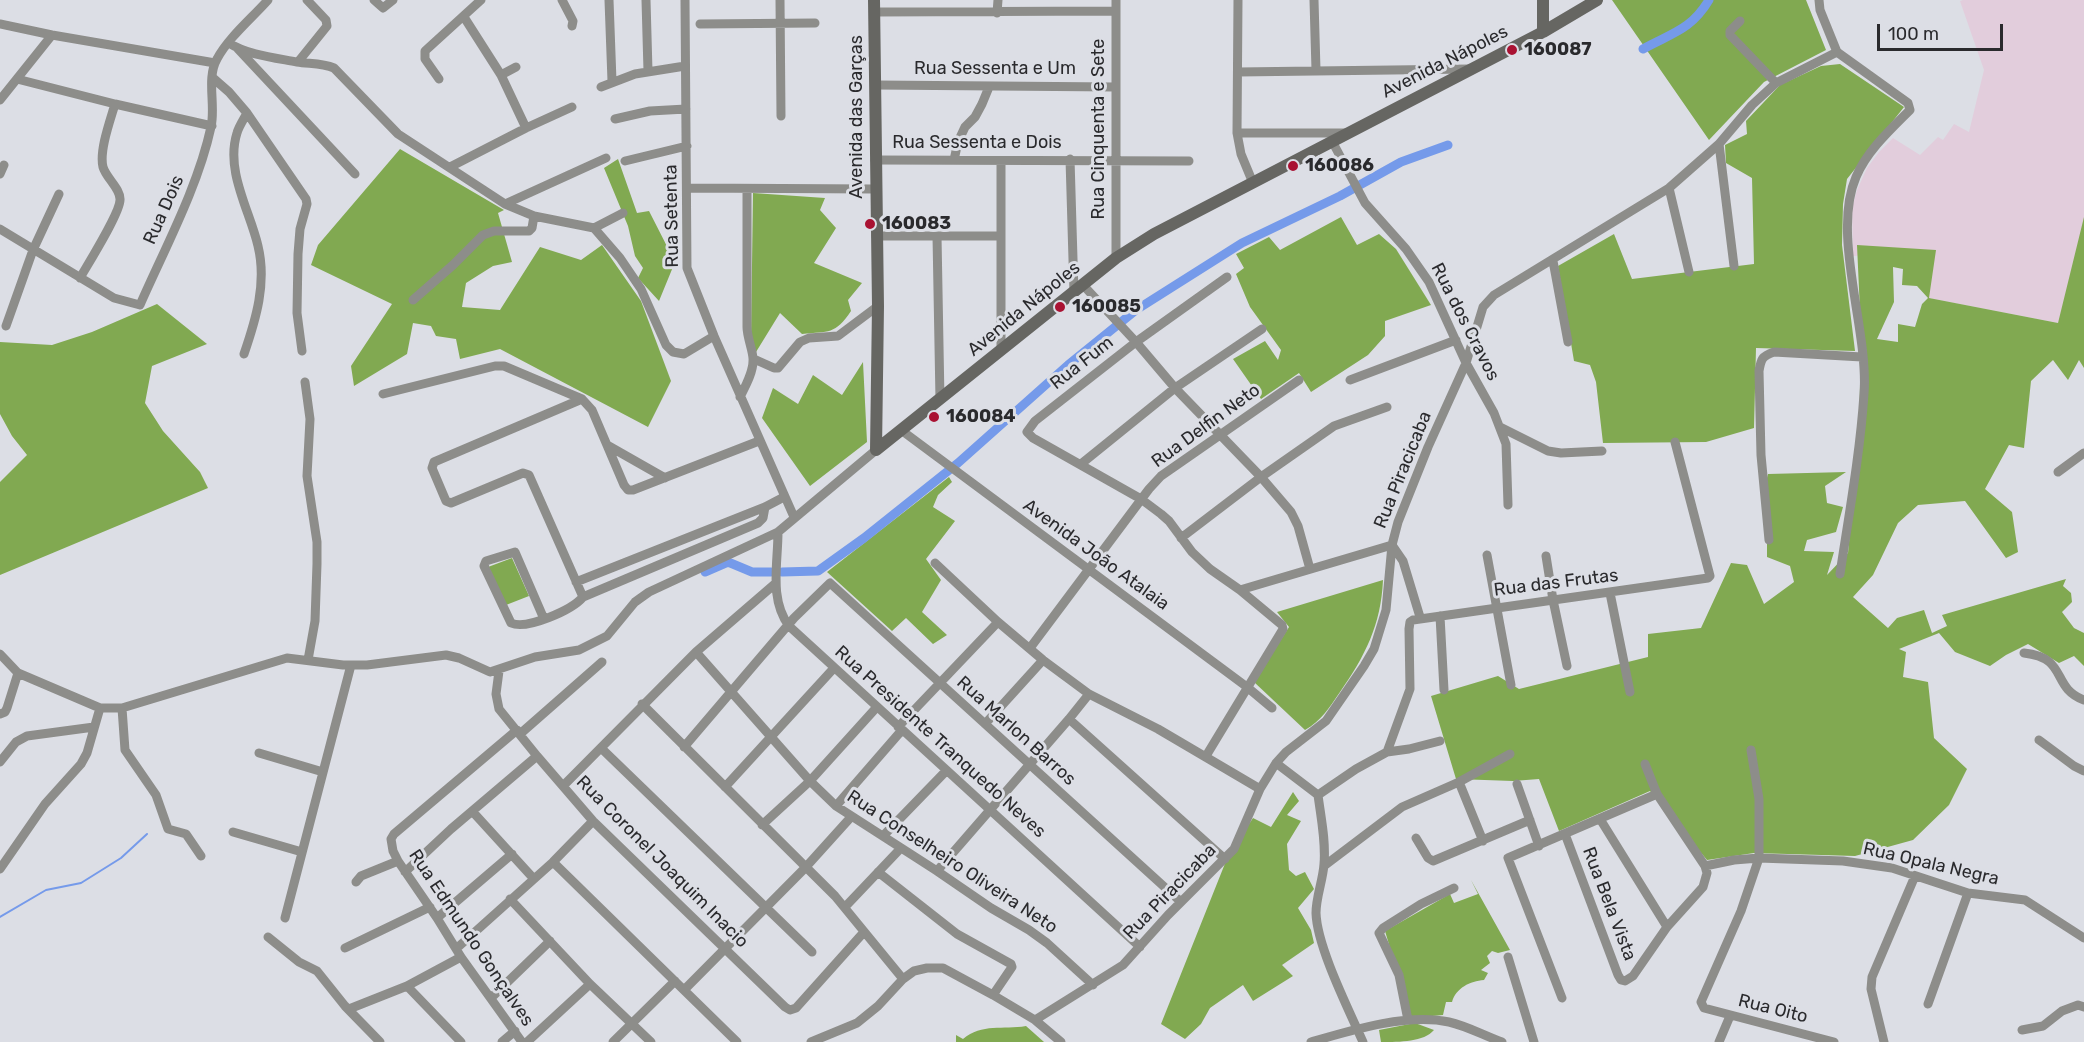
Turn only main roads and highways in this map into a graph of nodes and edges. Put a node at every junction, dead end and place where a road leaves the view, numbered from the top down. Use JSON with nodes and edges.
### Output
{"nodes":[{"id":1,"x":1543,"y":0,"type":"edge"},
{"id":2,"x":1597,"y":0,"type":"edge"},
{"id":3,"x":1585,"y":4,"type":"edge"},
{"id":4,"x":874,"y":6,"type":"edge"},
{"id":5,"x":1543,"y":32,"type":"junction"},
{"id":6,"x":876,"y":450,"type":"joint"}],
"edges":[{"from":1,"to":5,"type":"main road"},
{"from":2,"to":3,"type":"main road","name":"Avenida Nápoles"},
{"from":3,"to":5,"type":"main road","name":"Avenida Nápoles"},
{"from":4,"to":6,"type":"main road","name":"Avenida das Garças"},
{"from":5,"to":6,"type":"main road","name":"Avenida Nápoles"}]}
